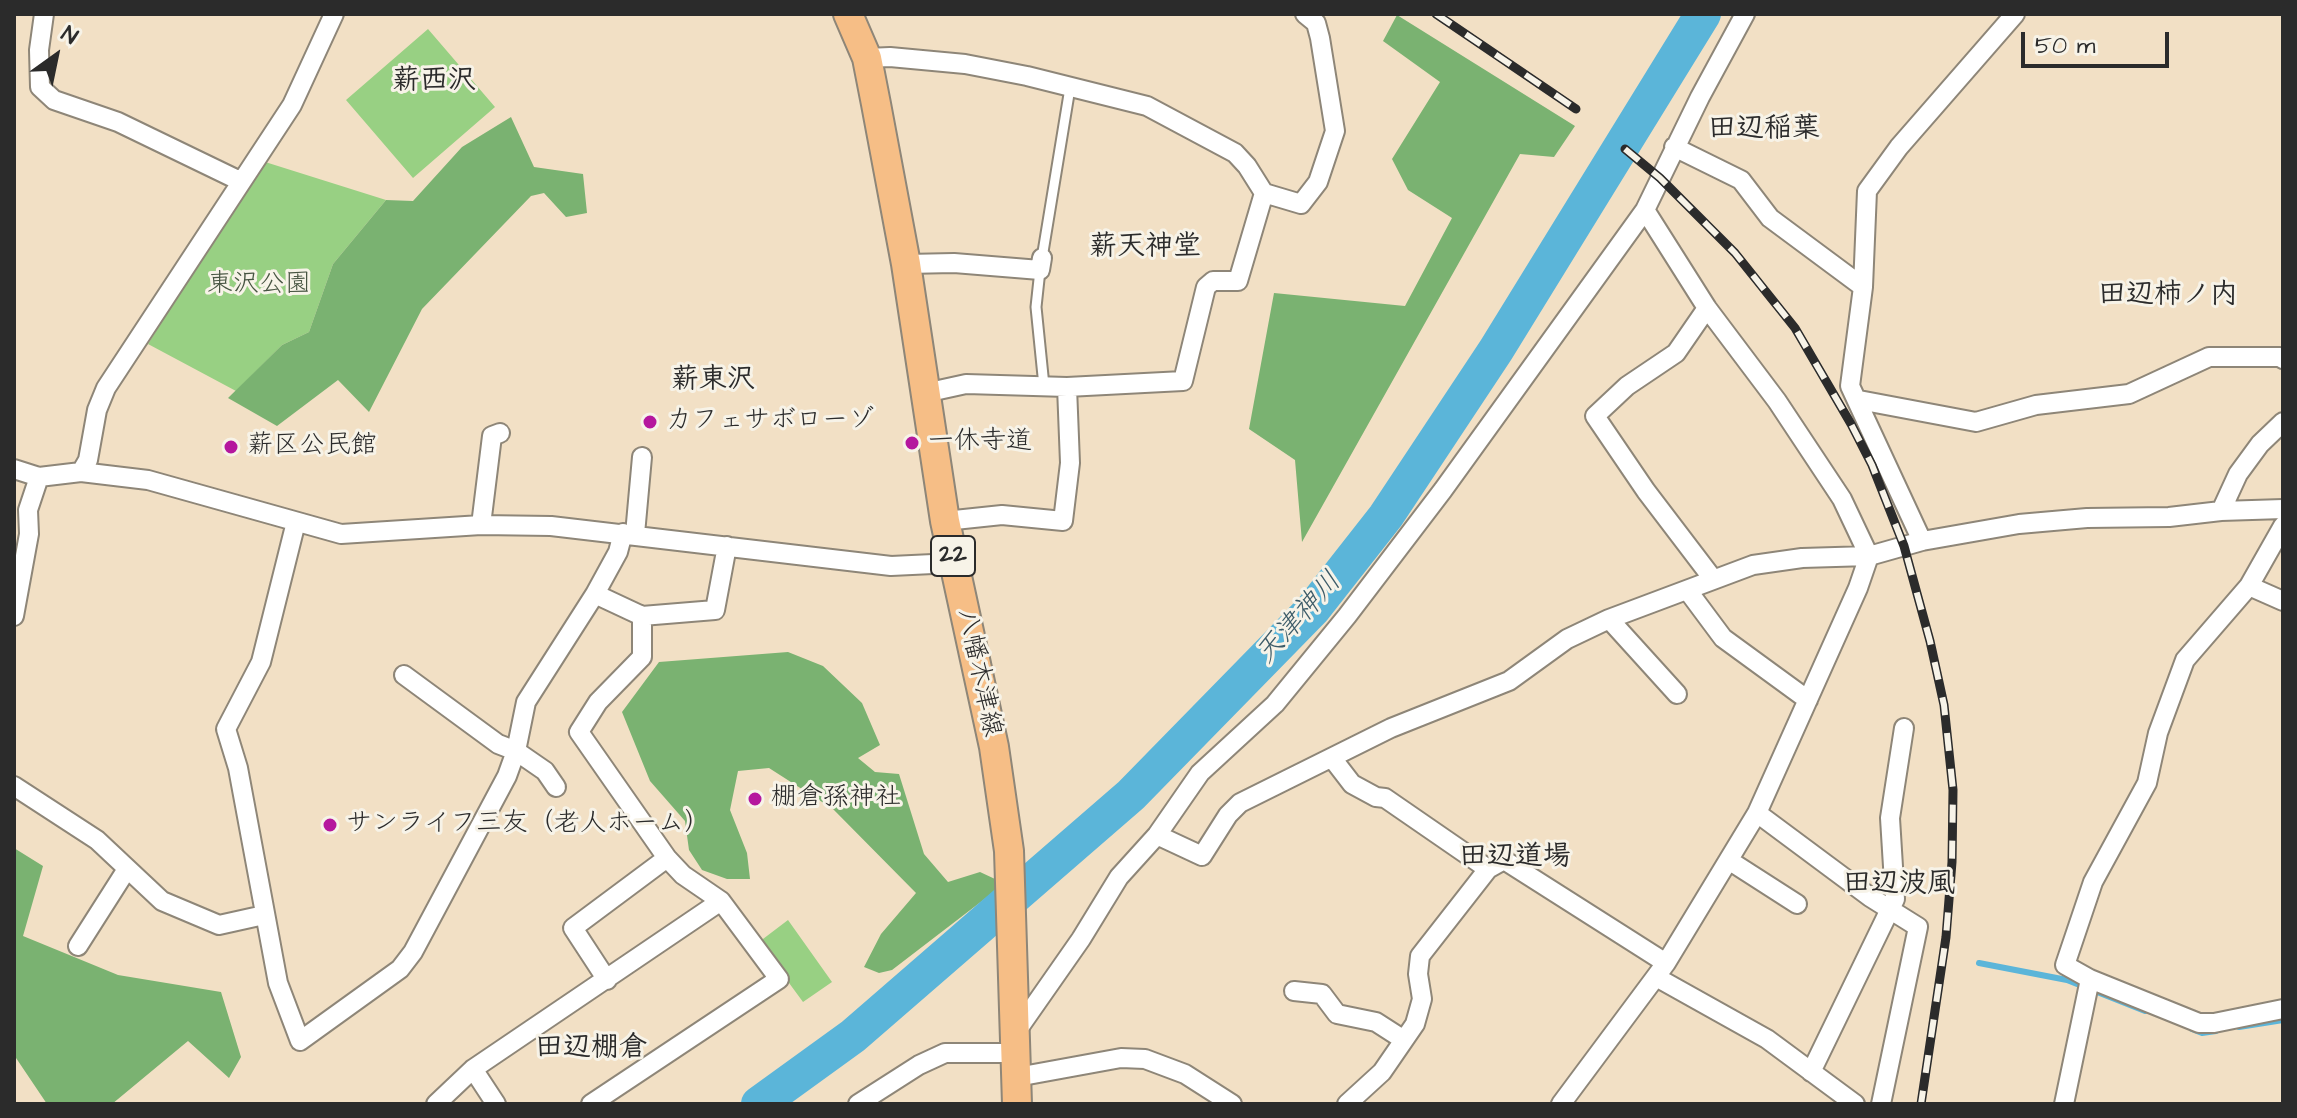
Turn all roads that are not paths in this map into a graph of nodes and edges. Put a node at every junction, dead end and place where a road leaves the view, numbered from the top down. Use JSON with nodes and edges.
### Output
{"nodes":[{"id":1,"x":44,"y":14,"type":"edge"},
{"id":2,"x":334,"y":14,"type":"edge"},
{"id":3,"x":848,"y":14,"type":"edge"},
{"id":4,"x":1745,"y":14,"type":"edge"},
{"id":5,"x":2015,"y":14,"type":"edge"},
{"id":6,"x":1316,"y":17,"type":"edge"},
{"id":7,"x":867,"y":58,"type":"junction"},
{"id":8,"x":1070,"y":88,"type":"junction"},
{"id":9,"x":1674,"y":147,"type":"junction"},
{"id":10,"x":240,"y":181,"type":"junction"},
{"id":11,"x":1264,"y":193,"type":"junction"},
{"id":12,"x":1645,"y":210,"type":"junction"},
{"id":13,"x":906,"y":264,"type":"junction"},
{"id":14,"x":1041,"y":264,"type":"junction"},
{"id":15,"x":1863,"y":287,"type":"junction"},
{"id":16,"x":1707,"y":308,"type":"junction"},
{"id":17,"x":2283,"y":359,"type":"edge"},
{"id":18,"x":1044,"y":386,"type":"junction"},
{"id":19,"x":1067,"y":387,"type":"junction"},
{"id":20,"x":925,"y":393,"type":"junction"},
{"id":21,"x":1859,"y":400,"type":"junction"},
{"id":22,"x":2283,"y":422,"type":"edge"},
{"id":23,"x":500,"y":433,"type":"dead end"},
{"id":24,"x":642,"y":457,"type":"dead end"},
{"id":25,"x":14,"y":469,"type":"edge"},
{"id":26,"x":81,"y":472,"type":"junction"},
{"id":27,"x":39,"y":477,"type":"junction"},
{"id":28,"x":21,"y":509,"type":"edge"},
{"id":29,"x":2283,"y":509,"type":"edge"},
{"id":30,"x":2221,"y":511,"type":"junction"},
{"id":31,"x":945,"y":521,"type":"junction"},
{"id":32,"x":296,"y":522,"type":"junction"},
{"id":33,"x":481,"y":525,"type":"junction"},
{"id":34,"x":2283,"y":526,"type":"edge"},
{"id":35,"x":629,"y":534,"type":"junction"},
{"id":36,"x":1922,"y":541,"type":"junction"},
{"id":37,"x":727,"y":546,"type":"junction"},
{"id":38,"x":1869,"y":556,"type":"junction"},
{"id":39,"x":954,"y":563,"type":"junction"},
{"id":40,"x":1713,"y":579,"type":"junction"},
{"id":41,"x":2249,"y":586,"type":"junction"},
{"id":42,"x":1688,"y":591,"type":"junction"},
{"id":43,"x":595,"y":594,"type":"junction"},
{"id":44,"x":2283,"y":601,"type":"edge"},
{"id":45,"x":14,"y":616,"type":"edge"},
{"id":46,"x":642,"y":616,"type":"junction"},
{"id":47,"x":1609,"y":619,"type":"junction"},
{"id":48,"x":404,"y":675,"type":"dead end"},
{"id":49,"x":1677,"y":694,"type":"dead end"},
{"id":50,"x":1808,"y":700,"type":"junction"},
{"id":51,"x":1904,"y":728,"type":"dead end"},
{"id":52,"x":516,"y":751,"type":"junction"},
{"id":53,"x":1332,"y":758,"type":"junction"},
{"id":54,"x":14,"y":786,"type":"edge"},
{"id":55,"x":556,"y":787,"type":"dead end"},
{"id":56,"x":1757,"y":813,"type":"junction"},
{"id":57,"x":1157,"y":835,"type":"junction"},
{"id":58,"x":667,"y":858,"type":"junction"},
{"id":59,"x":1730,"y":861,"type":"junction"},
{"id":60,"x":127,"y":869,"type":"junction"},
{"id":61,"x":1488,"y":869,"type":"junction"},
{"id":62,"x":721,"y":901,"type":"junction"},
{"id":63,"x":1797,"y":904,"type":"dead end"},
{"id":64,"x":1889,"y":909,"type":"junction"},
{"id":65,"x":264,"y":915,"type":"junction"},
{"id":66,"x":78,"y":946,"type":"dead end"},
{"id":67,"x":1661,"y":970,"type":"junction"},
{"id":68,"x":607,"y":980,"type":"junction"},
{"id":69,"x":2088,"y":986,"type":"junction"},
{"id":70,"x":1294,"y":991,"type":"dead end"},
{"id":71,"x":2283,"y":1009,"type":"edge"},
{"id":72,"x":1404,"y":1040,"type":"junction"},
{"id":73,"x":1017,"y":1066,"type":"edge"},
{"id":74,"x":473,"y":1069,"type":"junction"},
{"id":75,"x":1811,"y":1072,"type":"junction"},
{"id":76,"x":436,"y":1104,"type":"edge"},
{"id":77,"x":496,"y":1104,"type":"edge"},
{"id":78,"x":591,"y":1104,"type":"edge"},
{"id":79,"x":858,"y":1104,"type":"edge"},
{"id":80,"x":1232,"y":1104,"type":"edge"},
{"id":81,"x":1347,"y":1104,"type":"edge"},
{"id":82,"x":1561,"y":1104,"type":"edge"},
{"id":83,"x":1855,"y":1104,"type":"edge"},
{"id":84,"x":1881,"y":1104,"type":"edge"},
{"id":85,"x":2064,"y":1104,"type":"edge"}],
"edges":[{"from":1,"to":10,"type":"street"},
{"from":2,"to":10,"type":"street"},
{"from":3,"to":7,"type":"main road","name":"八幡木津線","number":"22"},
{"from":4,"to":9,"type":"street"},
{"from":5,"to":15,"type":"street"},
{"from":6,"to":11,"type":"street"},
{"from":7,"to":8,"type":"street"},
{"from":7,"to":13,"type":"main road","name":"八幡木津線","number":"22"},
{"from":8,"to":11,"type":"street"},
{"from":8,"to":14,"type":"lane"},
{"from":9,"to":12,"type":"street"},
{"from":9,"to":15,"type":"street"},
{"from":10,"to":26,"type":"street"},
{"from":11,"to":19,"type":"street"},
{"from":12,"to":16,"type":"street"},
{"from":12,"to":57,"type":"street"},
{"from":13,"to":14,"type":"street"},
{"from":13,"to":20,"type":"main road","name":"八幡木津線","number":"22"},
{"from":14,"to":18,"type":"lane"},
{"from":15,"to":21,"type":"street"},
{"from":16,"to":38,"type":"street"},
{"from":16,"to":40,"type":"street"},
{"from":17,"to":21,"type":"street"},
{"from":18,"to":19,"type":"street"},
{"from":18,"to":20,"type":"street"},
{"from":19,"to":31,"type":"street"},
{"from":20,"to":31,"type":"main road","name":"八幡木津線","number":"22"},
{"from":21,"to":36,"type":"street"},
{"from":22,"to":30,"type":"street"},
{"from":23,"to":33,"type":"street"},
{"from":24,"to":35,"type":"street"},
{"from":25,"to":27,"type":"street"},
{"from":26,"to":27,"type":"street"},
{"from":26,"to":32,"type":"street"},
{"from":27,"to":28,"type":"street"},
{"from":28,"to":45,"type":"street"},
{"from":29,"to":30,"type":"street"},
{"from":30,"to":36,"type":"street"},
{"from":31,"to":39,"type":"main road","name":"八幡木津線","number":"22"},
{"from":32,"to":33,"type":"street"},
{"from":32,"to":65,"type":"street"},
{"from":33,"to":35,"type":"street"},
{"from":34,"to":41,"type":"street"},
{"from":35,"to":37,"type":"street"},
{"from":35,"to":43,"type":"street"},
{"from":36,"to":38,"type":"street"},
{"from":37,"to":39,"type":"street"},
{"from":37,"to":46,"type":"street"},
{"from":38,"to":40,"type":"street"},
{"from":38,"to":50,"type":"street"},
{"from":39,"to":73,"type":"main road","name":"八幡木津線","number":"22"},
{"from":40,"to":42,"type":"street"},
{"from":41,"to":44,"type":"street"},
{"from":41,"to":69,"type":"street"},
{"from":42,"to":47,"type":"street"},
{"from":42,"to":50,"type":"street"},
{"from":43,"to":46,"type":"street"},
{"from":43,"to":52,"type":"street"},
{"from":46,"to":58,"type":"street"},
{"from":47,"to":49,"type":"street"},
{"from":47,"to":53,"type":"street"},
{"from":48,"to":52,"type":"street"},
{"from":50,"to":56,"type":"street"},
{"from":51,"to":64,"type":"street"},
{"from":52,"to":55,"type":"street"},
{"from":52,"to":65,"type":"street"},
{"from":53,"to":57,"type":"street"},
{"from":53,"to":61,"type":"street"},
{"from":54,"to":60,"type":"street"},
{"from":56,"to":59,"type":"street"},
{"from":56,"to":64,"type":"street"},
{"from":57,"to":73,"type":"street"},
{"from":58,"to":62,"type":"street"},
{"from":58,"to":68,"type":"street"},
{"from":59,"to":63,"type":"street"},
{"from":59,"to":67,"type":"street"},
{"from":60,"to":65,"type":"street"},
{"from":60,"to":66,"type":"street"},
{"from":61,"to":67,"type":"street"},
{"from":61,"to":72,"type":"street"},
{"from":62,"to":68,"type":"street"},
{"from":62,"to":78,"type":"street"},
{"from":64,"to":75,"type":"street"},
{"from":64,"to":84,"type":"street"},
{"from":67,"to":75,"type":"street"},
{"from":67,"to":82,"type":"street"},
{"from":68,"to":74,"type":"street"},
{"from":69,"to":71,"type":"street"},
{"from":69,"to":85,"type":"street"},
{"from":70,"to":72,"type":"street"},
{"from":72,"to":81,"type":"street"},
{"from":73,"to":79,"type":"street"},
{"from":73,"to":80,"type":"street"},
{"from":74,"to":76,"type":"street"},
{"from":74,"to":77,"type":"street"},
{"from":75,"to":83,"type":"street"}]}
